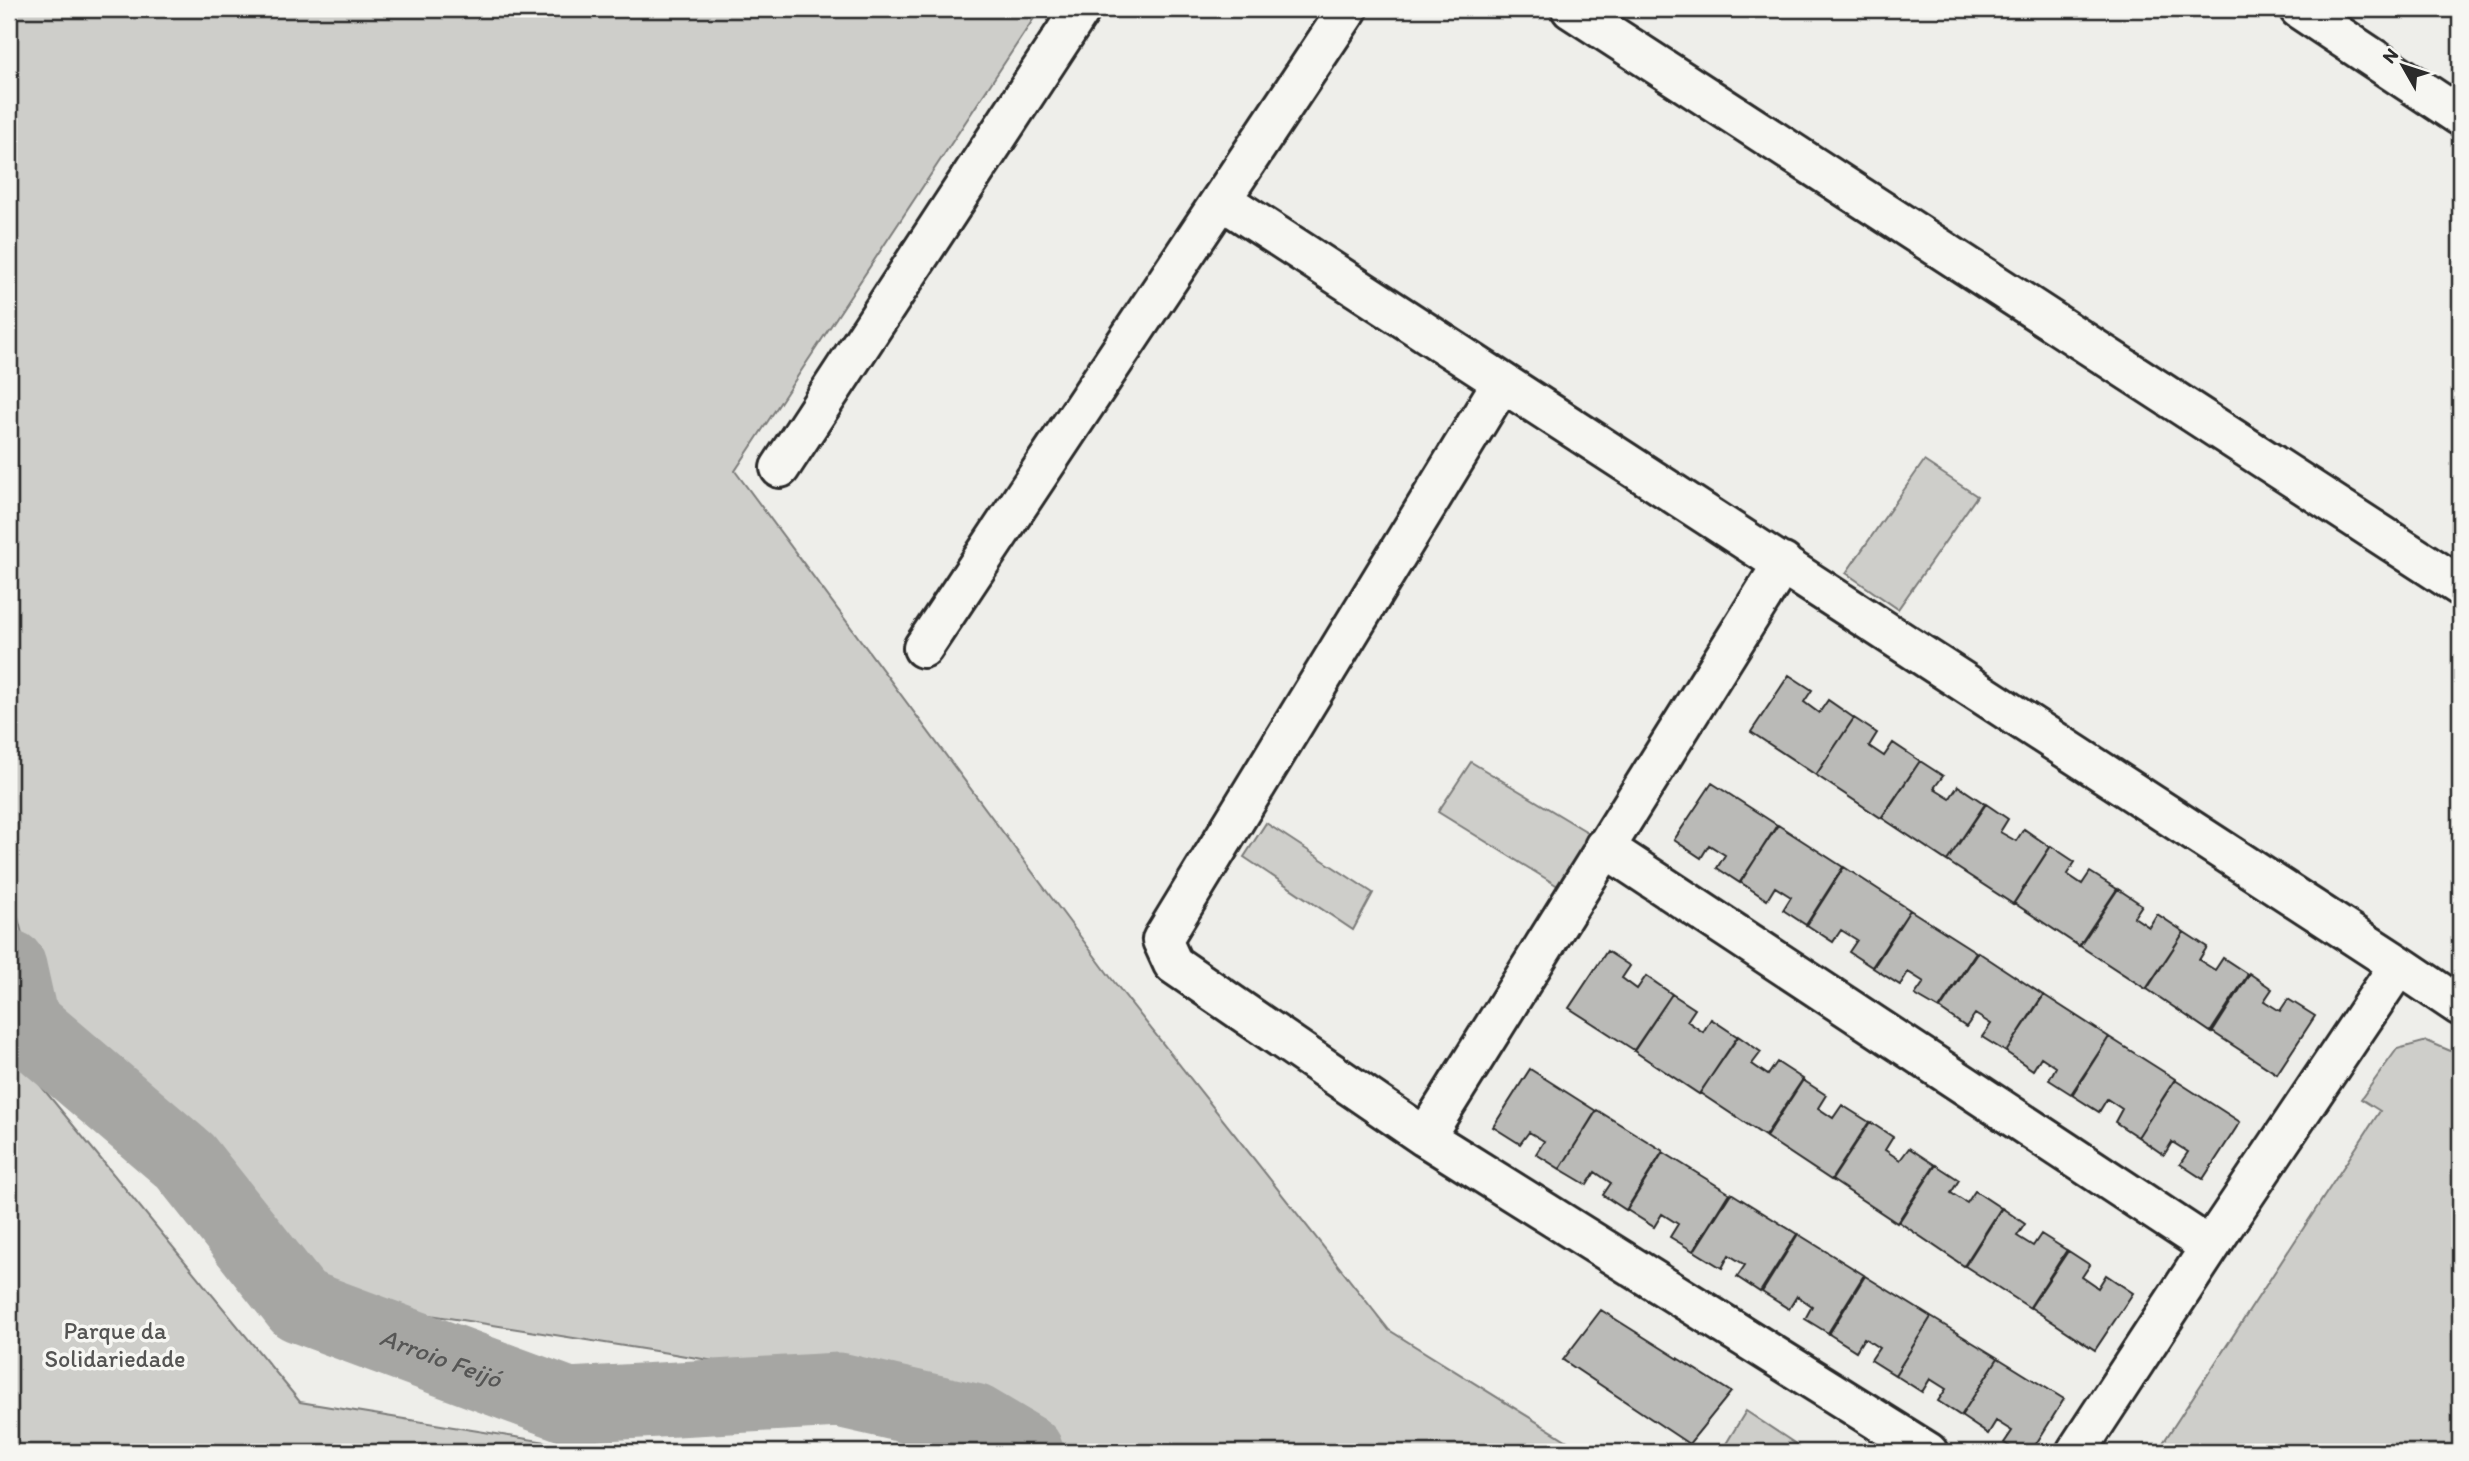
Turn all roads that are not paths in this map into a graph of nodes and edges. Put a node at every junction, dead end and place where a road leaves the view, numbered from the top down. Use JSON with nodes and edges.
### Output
{"nodes":[{"id":1,"x":1081,"y":9,"type":"edge"},
{"id":2,"x":1348,"y":9,"type":"edge"},
{"id":3,"x":1571,"y":9,"type":"edge"},
{"id":4,"x":2299,"y":9,"type":"edge"},
{"id":5,"x":2460,"y":116,"type":"edge"},
{"id":6,"x":1222,"y":200,"type":"junction"},
{"id":7,"x":1502,"y":382,"type":"junction"},
{"id":8,"x":780,"y":468,"type":"dead end"},
{"id":9,"x":1783,"y":564,"type":"junction"},
{"id":10,"x":2460,"y":586,"type":"edge"},
{"id":11,"x":923,"y":648,"type":"dead end"},
{"id":12,"x":1604,"y":847,"type":"junction"},
{"id":13,"x":2399,"y":965,"type":"junction"},
{"id":14,"x":2460,"y":1006,"type":"edge"},
{"id":15,"x":1425,"y":1137,"type":"junction"},
{"id":16,"x":2210,"y":1247,"type":"junction"},
{"id":17,"x":1928,"y":1452,"type":"edge"},
{"id":18,"x":2076,"y":1452,"type":"edge"}],
"edges":[{"from":1,"to":8,"type":"street"},
{"from":2,"to":6,"type":"street"},
{"from":3,"to":10,"type":"street"},
{"from":4,"to":5,"type":"street"},
{"from":6,"to":7,"type":"street"},
{"from":6,"to":11,"type":"street"},
{"from":7,"to":9,"type":"street"},
{"from":7,"to":15,"type":"street"},
{"from":9,"to":12,"type":"street"},
{"from":9,"to":13,"type":"street"},
{"from":12,"to":15,"type":"street"},
{"from":12,"to":16,"type":"street"},
{"from":13,"to":14,"type":"street"},
{"from":13,"to":16,"type":"street"},
{"from":15,"to":17,"type":"street"},
{"from":16,"to":18,"type":"street"}]}
